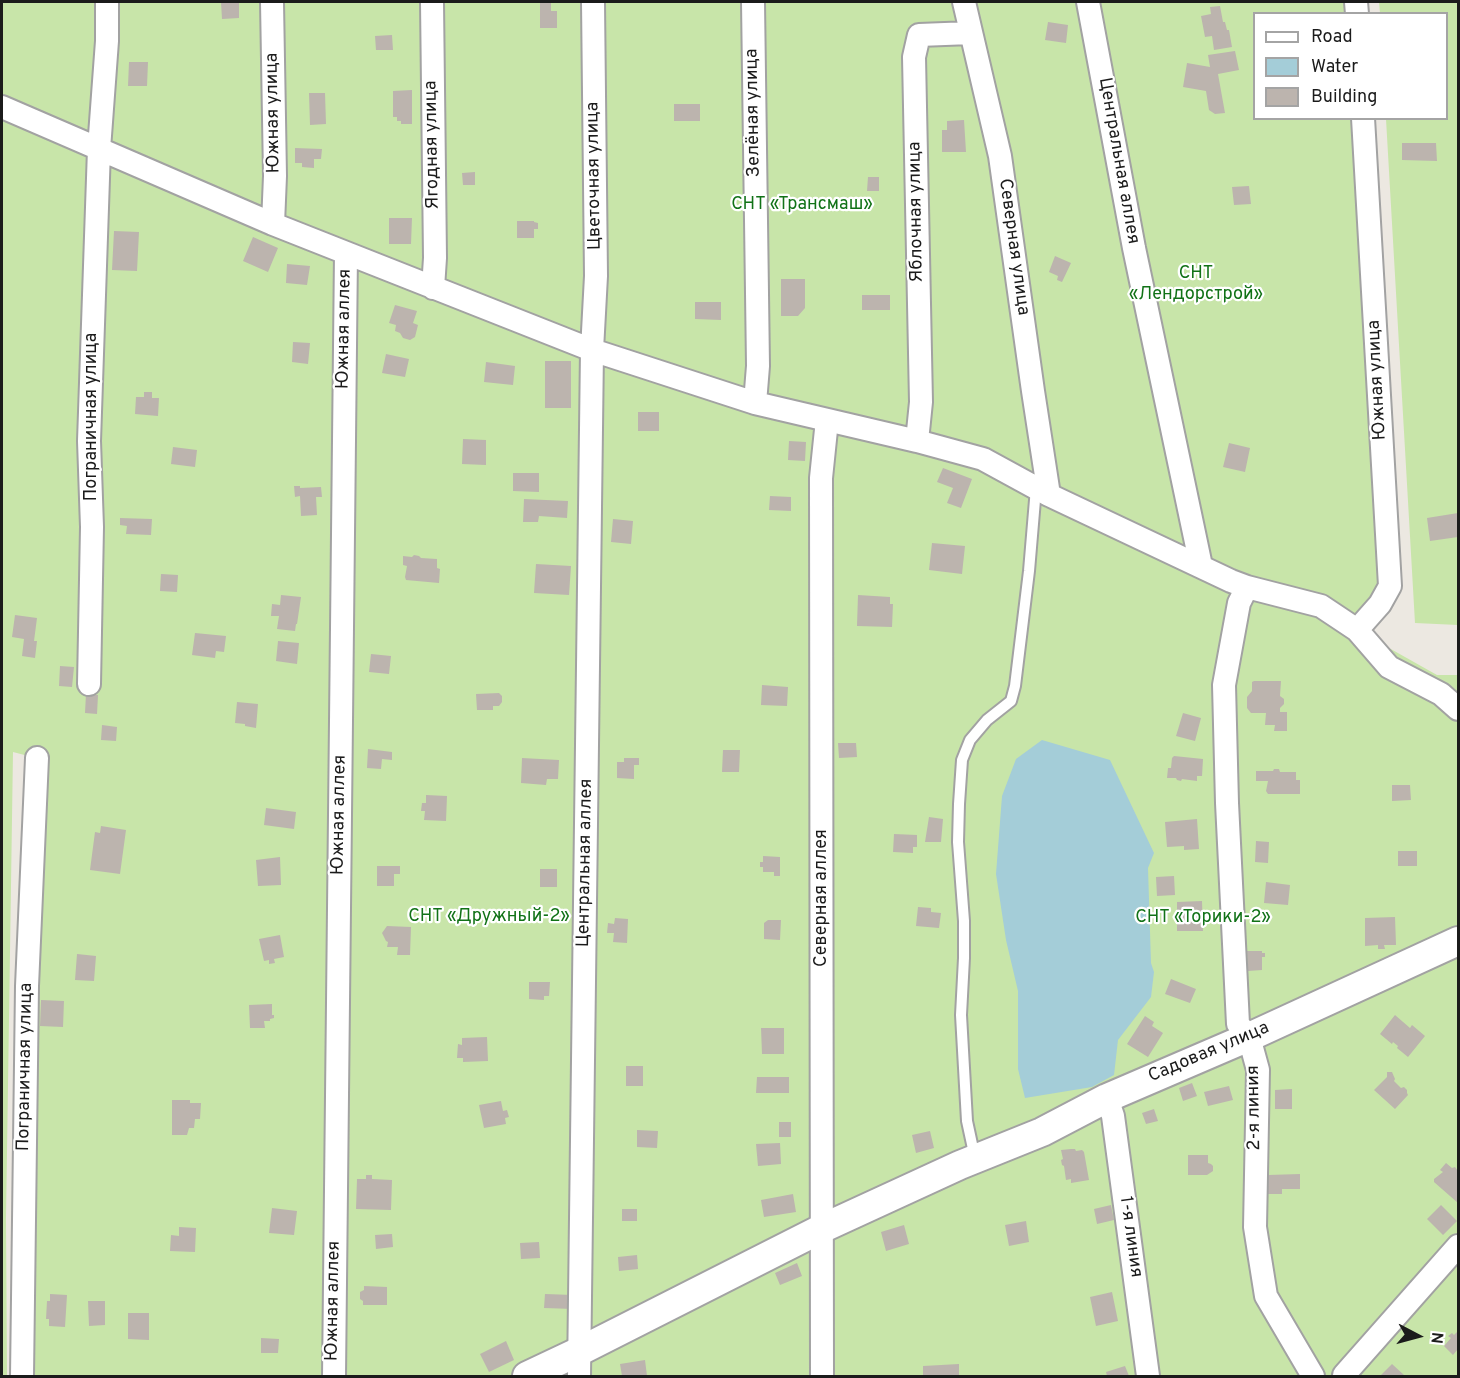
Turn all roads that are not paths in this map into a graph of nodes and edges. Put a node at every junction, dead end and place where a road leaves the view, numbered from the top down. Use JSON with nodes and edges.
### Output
{"nodes":[{"id":1,"x":107,"y":2,"type":"edge"},
{"id":2,"x":272,"y":2,"type":"edge"},
{"id":3,"x":432,"y":2,"type":"edge"},
{"id":4,"x":593,"y":2,"type":"edge"},
{"id":5,"x":753,"y":2,"type":"edge"},
{"id":6,"x":964,"y":2,"type":"edge"},
{"id":7,"x":1088,"y":2,"type":"edge"},
{"id":8,"x":971,"y":33,"type":"junction"},
{"id":9,"x":2,"y":107,"type":"edge"},
{"id":10,"x":1363,"y":120,"type":"edge"},
{"id":11,"x":99,"y":149,"type":"junction"},
{"id":12,"x":273,"y":224,"type":"junction"},
{"id":13,"x":346,"y":253,"type":"junction"},
{"id":14,"x":433,"y":288,"type":"junction"},
{"id":15,"x":592,"y":350,"type":"junction"},
{"id":16,"x":754,"y":403,"type":"junction"},
{"id":17,"x":827,"y":420,"type":"junction"},
{"id":18,"x":917,"y":441,"type":"junction"},
{"id":19,"x":1043,"y":492,"type":"junction"},
{"id":20,"x":1201,"y":566,"type":"junction"},
{"id":21,"x":1247,"y":587,"type":"junction"},
{"id":22,"x":1357,"y":630,"type":"junction"},
{"id":23,"x":89,"y":684,"type":"dead end"},
{"id":24,"x":1450,"y":690,"type":"edge"},
{"id":25,"x":1458,"y":710,"type":"edge"},
{"id":26,"x":37,"y":758,"type":"dead end"},
{"id":27,"x":1458,"y":941,"type":"edge"},
{"id":28,"x":1249,"y":1037,"type":"junction"},
{"id":29,"x":1107,"y":1098,"type":"junction"},
{"id":30,"x":967,"y":1162,"type":"junction"},
{"id":31,"x":822,"y":1228,"type":"junction"},
{"id":32,"x":1458,"y":1246,"type":"edge"},
{"id":33,"x":580,"y":1364,"type":"edge"},
{"id":34,"x":1312,"y":1375,"type":"edge"},
{"id":35,"x":1345,"y":1376,"type":"edge"},
{"id":36,"x":22,"y":1377,"type":"edge"},
{"id":37,"x":334,"y":1377,"type":"edge"},
{"id":38,"x":526,"y":1377,"type":"edge"},
{"id":39,"x":822,"y":1377,"type":"edge"},
{"id":40,"x":1148,"y":1377,"type":"edge"}],
"edges":[{"from":1,"to":11,"type":"street","name":"Пограничная улица"},
{"from":2,"to":12,"type":"street","name":"Южная улица"},
{"from":3,"to":14,"type":"street","name":"Ягодная улица"},
{"from":4,"to":15,"type":"street","name":"Цветочная улица"},
{"from":5,"to":16,"type":"street","name":"Зелёная улица"},
{"from":6,"to":8,"type":"street","name":"Северная улица"},
{"from":7,"to":20,"type":"street","name":"Центральная аллея"},
{"from":8,"to":18,"type":"street","name":"Яблочная улица"},
{"from":8,"to":19,"type":"street","name":"Северная улица"},
{"from":9,"to":11,"type":"street"},
{"from":10,"to":22,"type":"street","name":"Южная улица"},
{"from":11,"to":12,"type":"street"},
{"from":11,"to":23,"type":"street","name":"Пограничная улица"},
{"from":12,"to":13,"type":"street"},
{"from":13,"to":14,"type":"street"},
{"from":13,"to":37,"type":"street","name":"Южная аллея"},
{"from":14,"to":15,"type":"street"},
{"from":15,"to":16,"type":"street"},
{"from":15,"to":33,"type":"street","name":"Центральная аллея"},
{"from":16,"to":17,"type":"street"},
{"from":17,"to":18,"type":"street"},
{"from":17,"to":31,"type":"street","name":"Северная аллея"},
{"from":18,"to":19,"type":"street"},
{"from":19,"to":20,"type":"street"},
{"from":19,"to":30,"type":"lane"},
{"from":20,"to":21,"type":"street"},
{"from":21,"to":22,"type":"street"},
{"from":21,"to":28,"type":"street","name":"2-я линия"},
{"from":22,"to":24,"type":"street"},
{"from":24,"to":25,"type":"street"},
{"from":26,"to":36,"type":"street","name":"Пограничная улица"},
{"from":27,"to":28,"type":"street","name":"Садовая улица"},
{"from":28,"to":29,"type":"street","name":"Садовая улица"},
{"from":28,"to":34,"type":"street","name":"2-я линия"},
{"from":29,"to":30,"type":"street","name":"Садовая улица"},
{"from":29,"to":40,"type":"street","name":"1-я линия"},
{"from":30,"to":31,"type":"street","name":"Садовая улица"},
{"from":31,"to":33,"type":"street","name":"Садовая улица"},
{"from":31,"to":39,"type":"street","name":"Северная аллея"},
{"from":32,"to":35,"type":"street"},
{"from":33,"to":38,"type":"street","name":"Садовая улица"},
{"from":34,"to":35,"type":"street"}]}
